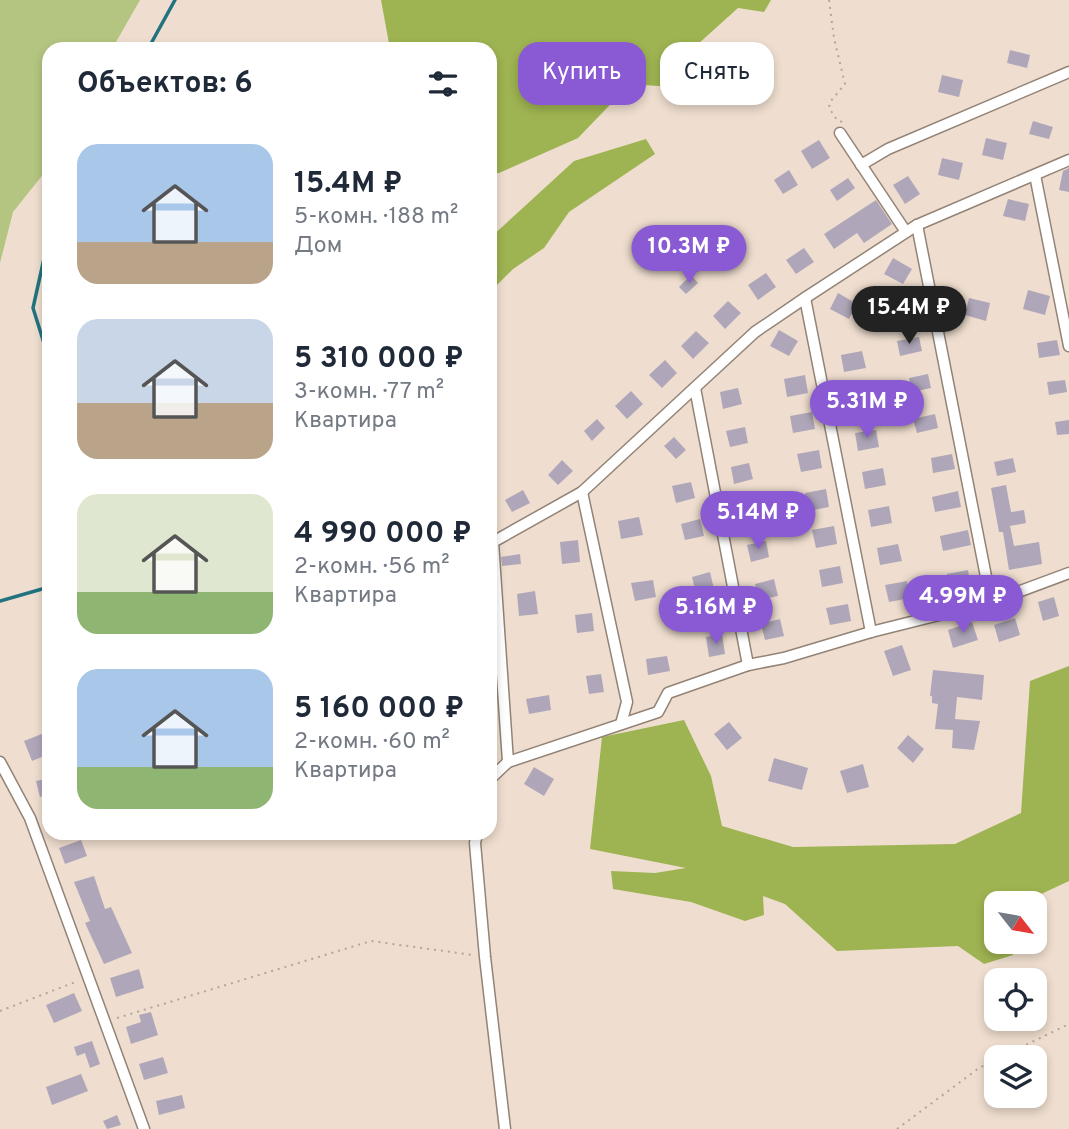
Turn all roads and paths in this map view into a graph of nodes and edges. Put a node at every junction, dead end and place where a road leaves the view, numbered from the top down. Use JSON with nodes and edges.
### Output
{"nodes":[{"id":1,"x":829,"y":0,"type":"edge"},
{"id":2,"x":1069,"y":72,"type":"edge"},
{"id":3,"x":840,"y":133,"type":"dead end"},
{"id":4,"x":849,"y":147,"type":"junction"},
{"id":5,"x":1069,"y":160,"type":"edge"},
{"id":6,"x":862,"y":165,"type":"junction"},
{"id":7,"x":1035,"y":175,"type":"junction"},
{"id":8,"x":917,"y":225,"type":"junction"},
{"id":9,"x":906,"y":232,"type":"junction"},
{"id":10,"x":805,"y":298,"type":"junction"},
{"id":11,"x":1069,"y":346,"type":"edge"},
{"id":12,"x":695,"y":388,"type":"junction"},
{"id":13,"x":582,"y":492,"type":"junction"},
{"id":14,"x":497,"y":540,"type":"edge"},
{"id":15,"x":1069,"y":573,"type":"edge"},
{"id":16,"x":497,"y":601,"type":"edge"},
{"id":17,"x":991,"y":602,"type":"junction"},
{"id":18,"x":871,"y":632,"type":"junction"},
{"id":19,"x":748,"y":665,"type":"junction"},
{"id":20,"x":621,"y":724,"type":"junction"},
{"id":21,"x":0,"y":762,"type":"edge"},
{"id":22,"x":508,"y":762,"type":"junction"},
{"id":23,"x":497,"y":772,"type":"edge"},
{"id":24,"x":476,"y":840,"type":"edge"},
{"id":25,"x":485,"y":957,"type":"junction"},
{"id":26,"x":88,"y":977,"type":"junction"},
{"id":27,"x":0,"y":1011,"type":"edge"},
{"id":28,"x":105,"y":1022,"type":"junction"},
{"id":29,"x":1069,"y":1024,"type":"edge"},
{"id":30,"x":1026,"y":1045,"type":"edge"},
{"id":31,"x":984,"y":1066,"type":"edge"},
{"id":32,"x":144,"y":1129,"type":"edge"},
{"id":33,"x":505,"y":1129,"type":"edge"},
{"id":34,"x":897,"y":1129,"type":"edge"}],
"edges":[{"from":1,"to":4,"type":"path"},
{"from":2,"to":6,"type":"street"},
{"from":3,"to":4,"type":"street"},
{"from":4,"to":6,"type":"street"},
{"from":5,"to":7,"type":"street"},
{"from":6,"to":9,"type":"street"},
{"from":7,"to":8,"type":"street"},
{"from":7,"to":11,"type":"street"},
{"from":8,"to":9,"type":"street"},
{"from":8,"to":17,"type":"street"},
{"from":9,"to":10,"type":"street"},
{"from":10,"to":12,"type":"street"},
{"from":10,"to":18,"type":"street"},
{"from":12,"to":13,"type":"street"},
{"from":12,"to":19,"type":"street"},
{"from":13,"to":14,"type":"street"},
{"from":13,"to":20,"type":"street"},
{"from":15,"to":17,"type":"street"},
{"from":16,"to":22,"type":"street"},
{"from":17,"to":18,"type":"street"},
{"from":18,"to":19,"type":"street"},
{"from":19,"to":20,"type":"street"},
{"from":20,"to":22,"type":"street"},
{"from":21,"to":26,"type":"street"},
{"from":22,"to":23,"type":"street"},
{"from":24,"to":25,"type":"street"},
{"from":25,"to":28,"type":"path"},
{"from":25,"to":33,"type":"street"},
{"from":26,"to":27,"type":"path"},
{"from":26,"to":28,"type":"street"},
{"from":28,"to":32,"type":"street"},
{"from":29,"to":30,"type":"path"},
{"from":31,"to":34,"type":"path"}]}
